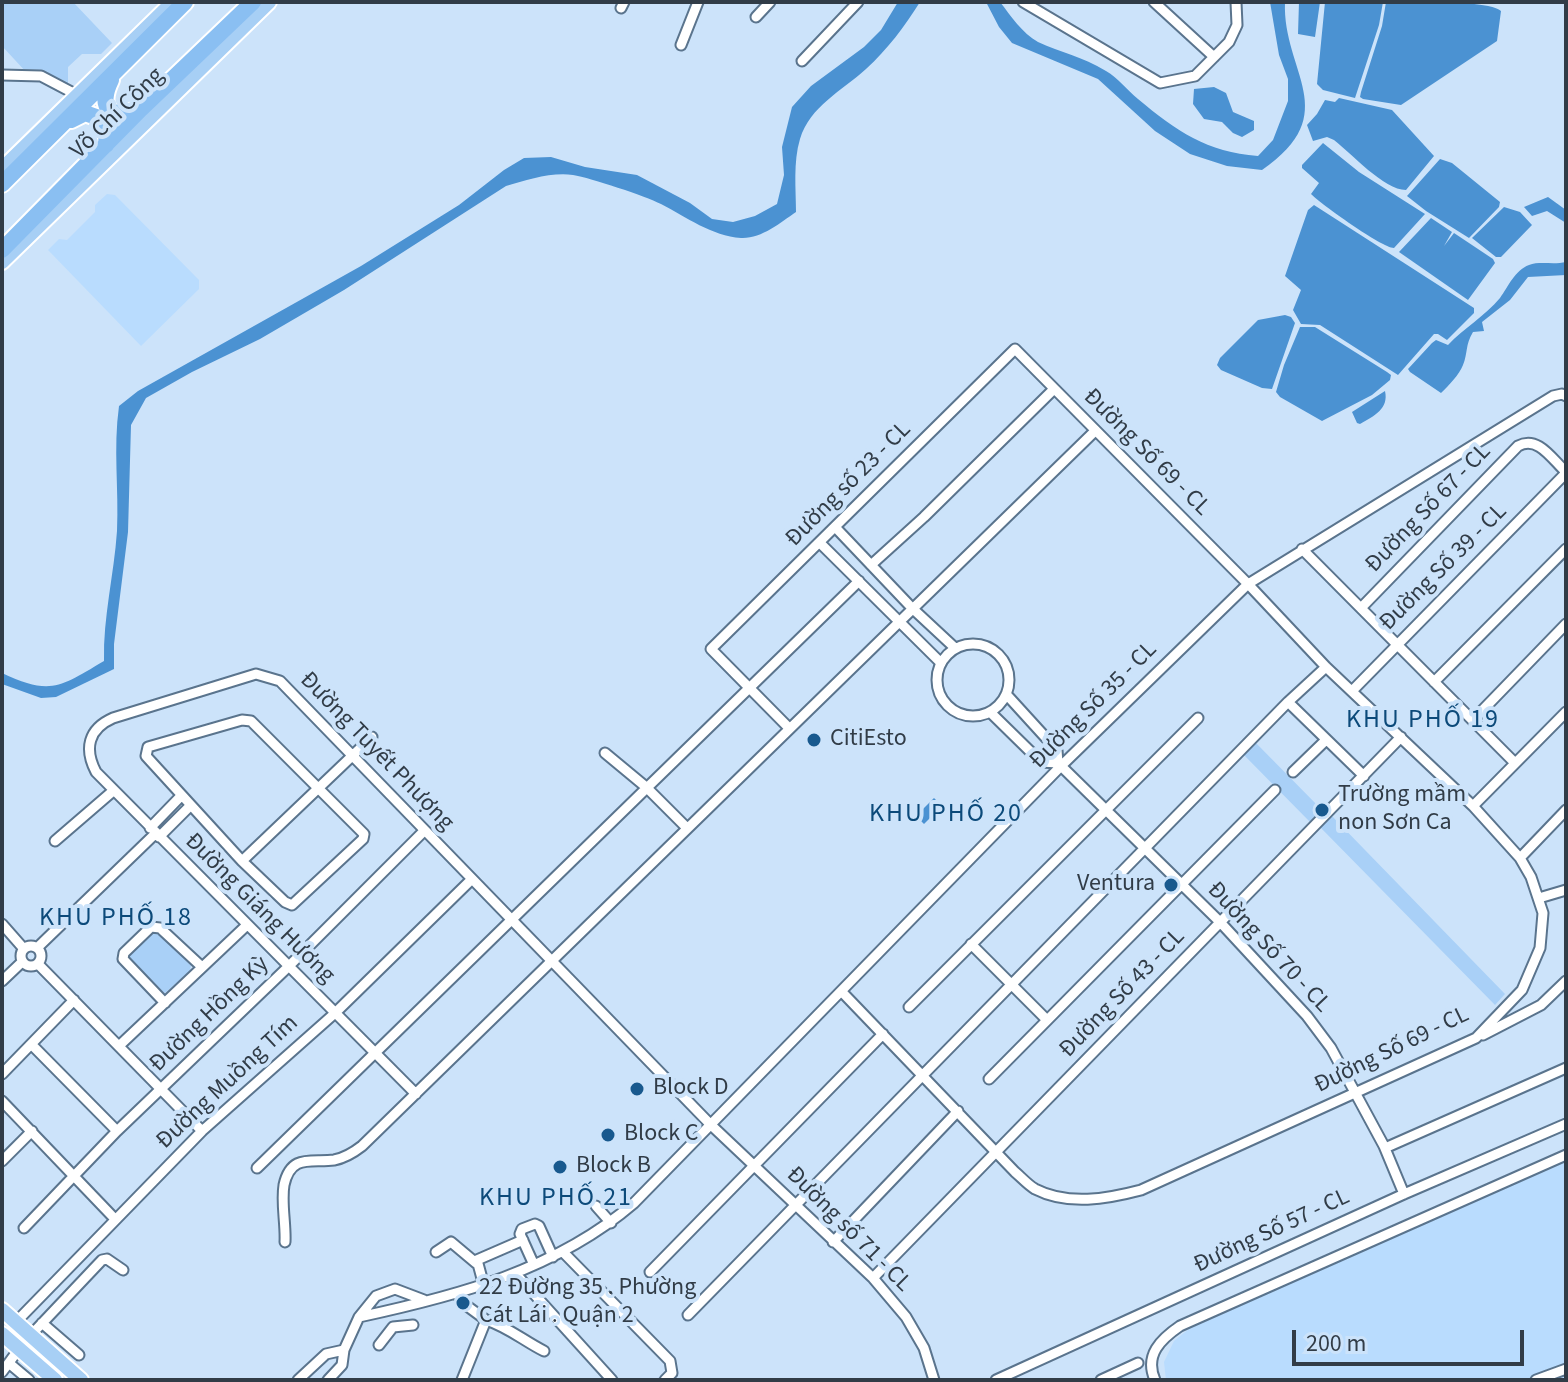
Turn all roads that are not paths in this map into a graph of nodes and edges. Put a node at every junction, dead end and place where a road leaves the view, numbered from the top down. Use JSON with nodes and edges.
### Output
{"nodes":[{"id":1,"x":173,"y":2,"type":"edge"},
{"id":2,"x":185,"y":2,"type":"edge"},
{"id":3,"x":253,"y":2,"type":"edge"},
{"id":4,"x":269,"y":2,"type":"edge"},
{"id":5,"x":698,"y":2,"type":"edge"},
{"id":6,"x":770,"y":2,"type":"edge"},
{"id":7,"x":858,"y":2,"type":"edge"},
{"id":8,"x":1023,"y":2,"type":"edge"},
{"id":9,"x":1154,"y":2,"type":"edge"},
{"id":10,"x":1236,"y":2,"type":"edge"},
{"id":11,"x":756,"y":17,"type":"dead end"},
{"id":12,"x":681,"y":45,"type":"dead end"},
{"id":13,"x":205,"y":56,"type":"junction"},
{"id":14,"x":1214,"y":57,"type":"junction"},
{"id":15,"x":802,"y":61,"type":"dead end"},
{"id":16,"x":115,"y":73,"type":"junction"},
{"id":17,"x":2,"y":75,"type":"edge"},
{"id":18,"x":81,"y":97,"type":"junction"},
{"id":19,"x":141,"y":109,"type":"junction"},
{"id":20,"x":63,"y":124,"type":"junction"},
{"id":21,"x":106,"y":145,"type":"junction"},
{"id":22,"x":2,"y":169,"type":"edge"},
{"id":23,"x":2,"y":184,"type":"edge"},
{"id":24,"x":2,"y":250,"type":"edge"},
{"id":25,"x":2,"y":262,"type":"edge"},
{"id":26,"x":1015,"y":349,"type":"joint"},
{"id":27,"x":1053,"y":390,"type":"junction"},
{"id":28,"x":1566,"y":396,"type":"edge"},
{"id":29,"x":1095,"y":431,"type":"junction"},
{"id":30,"x":1566,"y":472,"type":"edge"},
{"id":31,"x":835,"y":527,"type":"junction"},
{"id":32,"x":820,"y":543,"type":"junction"},
{"id":33,"x":1302,"y":549,"type":"junction"},
{"id":34,"x":1566,"y":549,"type":"edge"},
{"id":35,"x":871,"y":565,"type":"junction"},
{"id":36,"x":859,"y":581,"type":"junction"},
{"id":37,"x":1248,"y":584,"type":"junction"},
{"id":38,"x":912,"y":608,"type":"junction"},
{"id":39,"x":1361,"y":608,"type":"junction"},
{"id":40,"x":899,"y":622,"type":"junction"},
{"id":41,"x":1566,"y":624,"type":"edge"},
{"id":42,"x":1397,"y":644,"type":"junction"},
{"id":43,"x":955,"y":648,"type":"junction"},
{"id":44,"x":940,"y":662,"type":"junction"},
{"id":45,"x":1326,"y":667,"type":"junction"},
{"id":46,"x":1434,"y":682,"type":"junction"},
{"id":47,"x":747,"y":687,"type":"junction"},
{"id":48,"x":1352,"y":691,"type":"junction"},
{"id":49,"x":1006,"y":694,"type":"junction"},
{"id":50,"x":1288,"y":702,"type":"junction"},
{"id":51,"x":990,"y":712,"type":"junction"},
{"id":52,"x":1566,"y":712,"type":"edge"},
{"id":53,"x":1198,"y":718,"type":"dead end"},
{"id":54,"x":1473,"y":720,"type":"junction"},
{"id":55,"x":789,"y":728,"type":"junction"},
{"id":56,"x":372,"y":737,"type":"dead end"},
{"id":57,"x":1401,"y":737,"type":"junction"},
{"id":58,"x":1326,"y":740,"type":"junction"},
{"id":59,"x":605,"y":753,"type":"dead end"},
{"id":60,"x":352,"y":757,"type":"junction"},
{"id":61,"x":1515,"y":763,"type":"junction"},
{"id":62,"x":1059,"y":765,"type":"junction"},
{"id":63,"x":1293,"y":772,"type":"dead end"},
{"id":64,"x":1364,"y":776,"type":"junction"},
{"id":65,"x":646,"y":787,"type":"junction"},
{"id":66,"x":319,"y":788,"type":"junction"},
{"id":67,"x":1275,"y":790,"type":"dead end"},
{"id":68,"x":113,"y":791,"type":"junction"},
{"id":69,"x":181,"y":796,"type":"junction"},
{"id":70,"x":190,"y":806,"type":"junction"},
{"id":71,"x":1473,"y":806,"type":"junction"},
{"id":72,"x":1566,"y":810,"type":"edge"},
{"id":73,"x":1105,"y":811,"type":"junction"},
{"id":74,"x":687,"y":828,"type":"junction"},
{"id":75,"x":424,"y":831,"type":"junction"},
{"id":76,"x":155,"y":833,"type":"junction"},
{"id":77,"x":55,"y":841,"type":"dead end"},
{"id":78,"x":1145,"y":848,"type":"junction"},
{"id":79,"x":1520,"y":858,"type":"junction"},
{"id":80,"x":242,"y":861,"type":"junction"},
{"id":81,"x":472,"y":879,"type":"junction"},
{"id":82,"x":1182,"y":886,"type":"junction"},
{"id":83,"x":1566,"y":890,"type":"edge"},
{"id":84,"x":1539,"y":898,"type":"junction"},
{"id":85,"x":512,"y":921,"type":"junction"},
{"id":86,"x":1220,"y":922,"type":"junction"},
{"id":87,"x":2,"y":924,"type":"edge"},
{"id":88,"x":247,"y":925,"type":"junction"},
{"id":89,"x":971,"y":944,"type":"junction"},
{"id":90,"x":37,"y":948,"type":"junction"},
{"id":91,"x":24,"y":949,"type":"junction"},
{"id":92,"x":552,"y":961,"type":"junction"},
{"id":93,"x":22,"y":962,"type":"junction"},
{"id":94,"x":38,"y":964,"type":"junction"},
{"id":95,"x":202,"y":967,"type":"junction"},
{"id":96,"x":288,"y":967,"type":"junction"},
{"id":97,"x":2,"y":981,"type":"edge"},
{"id":98,"x":1566,"y":981,"type":"edge"},
{"id":99,"x":1011,"y":984,"type":"junction"},
{"id":100,"x":842,"y":992,"type":"junction"},
{"id":101,"x":74,"y":1000,"type":"junction"},
{"id":102,"x":165,"y":1003,"type":"junction"},
{"id":103,"x":909,"y":1007,"type":"dead end"},
{"id":104,"x":334,"y":1014,"type":"junction"},
{"id":105,"x":1047,"y":1020,"type":"junction"},
{"id":106,"x":883,"y":1034,"type":"junction"},
{"id":107,"x":1476,"y":1038,"type":"junction"},
{"id":108,"x":32,"y":1045,"type":"junction"},
{"id":109,"x":120,"y":1045,"type":"junction"},
{"id":110,"x":374,"y":1053,"type":"junction"},
{"id":111,"x":1566,"y":1068,"type":"edge"},
{"id":112,"x":2,"y":1074,"type":"edge"},
{"id":113,"x":923,"y":1075,"type":"junction"},
{"id":114,"x":989,"y":1079,"type":"dead end"},
{"id":115,"x":161,"y":1089,"type":"junction"},
{"id":116,"x":1354,"y":1092,"type":"junction"},
{"id":117,"x":416,"y":1094,"type":"junction"},
{"id":118,"x":2,"y":1101,"type":"edge"},
{"id":119,"x":958,"y":1111,"type":"junction"},
{"id":120,"x":710,"y":1124,"type":"junction"},
{"id":121,"x":1566,"y":1124,"type":"edge"},
{"id":122,"x":32,"y":1131,"type":"junction"},
{"id":123,"x":117,"y":1131,"type":"junction"},
{"id":124,"x":202,"y":1131,"type":"junction"},
{"id":125,"x":1385,"y":1148,"type":"junction"},
{"id":126,"x":997,"y":1151,"type":"junction"},
{"id":127,"x":1566,"y":1155,"type":"edge"},
{"id":128,"x":2,"y":1161,"type":"edge"},
{"id":129,"x":753,"y":1164,"type":"junction"},
{"id":130,"x":257,"y":1168,"type":"dead end"},
{"id":131,"x":74,"y":1174,"type":"junction"},
{"id":132,"x":1404,"y":1194,"type":"junction"},
{"id":133,"x":796,"y":1204,"type":"junction"},
{"id":134,"x":596,"y":1206,"type":"dead end"},
{"id":135,"x":114,"y":1218,"type":"junction"},
{"id":136,"x":611,"y":1223,"type":"junction"},
{"id":137,"x":24,"y":1228,"type":"dead end"},
{"id":138,"x":523,"y":1240,"type":"junction"},
{"id":139,"x":285,"y":1242,"type":"dead end"},
{"id":140,"x":833,"y":1242,"type":"junction"},
{"id":141,"x":436,"y":1252,"type":"dead end"},
{"id":142,"x":558,"y":1254,"type":"junction"},
{"id":143,"x":476,"y":1263,"type":"junction"},
{"id":144,"x":534,"y":1265,"type":"junction"},
{"id":145,"x":123,"y":1270,"type":"dead end"},
{"id":146,"x":650,"y":1272,"type":"dead end"},
{"id":147,"x":515,"y":1273,"type":"junction"},
{"id":148,"x":873,"y":1278,"type":"junction"},
{"id":149,"x":484,"y":1286,"type":"junction"},
{"id":150,"x":458,"y":1295,"type":"junction"},
{"id":151,"x":424,"y":1300,"type":"junction"},
{"id":152,"x":2,"y":1310,"type":"edge"},
{"id":153,"x":688,"y":1315,"type":"dead end"},
{"id":154,"x":359,"y":1317,"type":"junction"},
{"id":155,"x":486,"y":1320,"type":"junction"},
{"id":156,"x":42,"y":1323,"type":"junction"},
{"id":157,"x":413,"y":1325,"type":"dead end"},
{"id":158,"x":5,"y":1331,"type":"edge"},
{"id":159,"x":379,"y":1345,"type":"dead end"},
{"id":160,"x":20,"y":1348,"type":"junction"},
{"id":161,"x":344,"y":1350,"type":"junction"},
{"id":162,"x":544,"y":1351,"type":"dead end"},
{"id":163,"x":79,"y":1355,"type":"dead end"},
{"id":164,"x":1138,"y":1363,"type":"dead end"},
{"id":165,"x":1566,"y":1371,"type":"edge"},
{"id":166,"x":2,"y":1372,"type":"edge"},
{"id":167,"x":29,"y":1380,"type":"edge"},
{"id":168,"x":47,"y":1380,"type":"edge"},
{"id":169,"x":55,"y":1380,"type":"edge"},
{"id":170,"x":70,"y":1380,"type":"edge"},
{"id":171,"x":81,"y":1380,"type":"edge"},
{"id":172,"x":298,"y":1380,"type":"edge"},
{"id":173,"x":328,"y":1380,"type":"edge"},
{"id":174,"x":462,"y":1380,"type":"edge"},
{"id":175,"x":612,"y":1380,"type":"edge"},
{"id":176,"x":665,"y":1380,"type":"edge"},
{"id":177,"x":934,"y":1380,"type":"edge"},
{"id":178,"x":996,"y":1380,"type":"edge"},
{"id":179,"x":1101,"y":1380,"type":"edge"},
{"id":180,"x":1155,"y":1380,"type":"edge"},
{"id":181,"x":1536,"y":1380,"type":"edge"},
{"id":182,"x":1547,"y":1380,"type":"edge"}],
"edges":[{"from":1,"to":18,"type":"main road","name":"Võ Chí Công"},
{"from":2,"to":16,"type":"highway","name":"Võ Chí Công"},
{"from":3,"to":13,"type":"highway","name":"Võ Chí Công"},
{"from":4,"to":13,"type":"main road","name":"Võ Chí Công"},
{"from":5,"to":12,"type":"street"},
{"from":6,"to":11,"type":"street"},
{"from":7,"to":15,"type":"street"},
{"from":8,"to":14,"type":"street"},
{"from":9,"to":14,"type":"street"},
{"from":10,"to":14,"type":"street"},
{"from":13,"to":19,"type":"highway","name":"Võ Chí Công"},
{"from":13,"to":25,"type":"main road","name":"Võ Chí Công"},
{"from":16,"to":18,"type":"highway","name":"Võ Chí Công"},
{"from":16,"to":19,"type":"highway"},
{"from":17,"to":18,"type":"street"},
{"from":18,"to":20,"type":"highway","name":"Võ Chí Công"},
{"from":18,"to":22,"type":"main road","name":"Võ Chí Công"},
{"from":19,"to":21,"type":"highway","name":"Võ Chí Công"},
{"from":20,"to":21,"type":"highway"},
{"from":20,"to":23,"type":"highway","name":"Võ Chí Công"},
{"from":21,"to":24,"type":"highway","name":"Võ Chí Công"},
{"from":26,"to":27,"type":"street","name":"Đường Số 69 - CL"},
{"from":26,"to":31,"type":"street","name":"Đường số 23 - CL"},
{"from":27,"to":29,"type":"street","name":"Đường Số 69 - CL"},
{"from":27,"to":35,"type":"street"},
{"from":28,"to":33,"type":"street","name":"Đường Số 35 - CL"},
{"from":29,"to":37,"type":"street","name":"Đường Số 69 - CL"},
{"from":29,"to":38,"type":"street"},
{"from":30,"to":39,"type":"street","name":"Đường Số 67 - CL"},
{"from":30,"to":42,"type":"street","name":"Đường Số 39 - CL"},
{"from":31,"to":32,"type":"street","name":"Đường số 23 - CL"},
{"from":31,"to":35,"type":"street"},
{"from":32,"to":36,"type":"street"},
{"from":32,"to":47,"type":"street","name":"Đường số 23 - CL"},
{"from":33,"to":37,"type":"street","name":"Đường Số 35 - CL"},
{"from":33,"to":39,"type":"street"},
{"from":34,"to":46,"type":"street"},
{"from":35,"to":38,"type":"street"},
{"from":36,"to":40,"type":"street"},
{"from":36,"to":47,"type":"street"},
{"from":37,"to":45,"type":"street","name":"Đường Số 69 - CL"},
{"from":37,"to":62,"type":"street","name":"Đường Số 35 - CL"},
{"from":38,"to":40,"type":"street"},
{"from":38,"to":43,"type":"street"},
{"from":39,"to":42,"type":"street"},
{"from":40,"to":44,"type":"street"},
{"from":40,"to":55,"type":"street"},
{"from":41,"to":54,"type":"street"},
{"from":42,"to":46,"type":"street"},
{"from":42,"to":48,"type":"street","name":"Đường Số 39 - CL"},
{"from":43,"to":44,"type":"street"},
{"from":43,"to":49,"type":"street"},
{"from":44,"to":51,"type":"street"},
{"from":45,"to":48,"type":"street","name":"Đường Số 69 - CL"},
{"from":45,"to":50,"type":"street"},
{"from":46,"to":54,"type":"street"},
{"from":47,"to":55,"type":"street"},
{"from":47,"to":65,"type":"street"},
{"from":48,"to":57,"type":"street","name":"Đường Số 69 - CL"},
{"from":49,"to":51,"type":"street"},
{"from":49,"to":62,"type":"street","name":"Đường Số 70 - CL"},
{"from":50,"to":58,"type":"street"},
{"from":50,"to":78,"type":"street"},
{"from":51,"to":62,"type":"street","name":"Đường Số 70 - CL"},
{"from":52,"to":61,"type":"street"},
{"from":53,"to":73,"type":"street"},
{"from":54,"to":61,"type":"street"},
{"from":55,"to":74,"type":"street"},
{"from":56,"to":60,"type":"street"},
{"from":57,"to":64,"type":"street","name":"Đường Số 43 - CL"},
{"from":57,"to":71,"type":"street","name":"Đường Số 69 - CL"},
{"from":58,"to":63,"type":"street"},
{"from":58,"to":64,"type":"street"},
{"from":59,"to":65,"type":"street"},
{"from":60,"to":66,"type":"street"},
{"from":60,"to":68,"type":"street","name":"Đường Tuyết Phượng"},
{"from":60,"to":75,"type":"street","name":"Đường Tuyết Phượng"},
{"from":61,"to":71,"type":"street"},
{"from":62,"to":73,"type":"street","name":"Đường Số 70 - CL"},
{"from":62,"to":100,"type":"street","name":"Đường Số 35 - CL"},
{"from":64,"to":86,"type":"street","name":"Đường Số 43 - CL"},
{"from":65,"to":74,"type":"street"},
{"from":65,"to":85,"type":"street"},
{"from":66,"to":69,"type":"street"},
{"from":66,"to":80,"type":"street"},
{"from":66,"to":80,"type":"street"},
{"from":67,"to":82,"type":"street"},
{"from":68,"to":76,"type":"street","name":"Đường Tuyết Phượng"},
{"from":68,"to":77,"type":"street"},
{"from":69,"to":70,"type":"street"},
{"from":69,"to":76,"type":"street"},
{"from":70,"to":76,"type":"street"},
{"from":70,"to":80,"type":"street"},
{"from":71,"to":79,"type":"street","name":"Đường Số 69 - CL"},
{"from":72,"to":79,"type":"street"},
{"from":73,"to":78,"type":"street","name":"Đường Số 70 - CL"},
{"from":73,"to":89,"type":"street"},
{"from":74,"to":92,"type":"street"},
{"from":75,"to":81,"type":"street","name":"Đường Tuyết Phượng"},
{"from":75,"to":96,"type":"street","name":"Đường Hồng Kỳ"},
{"from":76,"to":88,"type":"street","name":"Đường Giáng Hương"},
{"from":76,"to":90,"type":"street"},
{"from":78,"to":82,"type":"street","name":"Đường Số 70 - CL"},
{"from":78,"to":99,"type":"street"},
{"from":79,"to":84,"type":"street","name":"Đường Số 69 - CL"},
{"from":81,"to":85,"type":"street","name":"Đường Tuyết Phượng"},
{"from":81,"to":104,"type":"street","name":"Đường Muồng Tím"},
{"from":82,"to":86,"type":"street","name":"Đường Số 70 - CL"},
{"from":82,"to":105,"type":"street"},
{"from":83,"to":84,"type":"street"},
{"from":84,"to":107,"type":"street","name":"Đường Số 69 - CL"},
{"from":85,"to":92,"type":"street","name":"Đường Tuyết Phượng"},
{"from":85,"to":110,"type":"street"},
{"from":86,"to":116,"type":"street","name":"Đường Số 70 - CL"},
{"from":86,"to":126,"type":"street","name":"Đường Số 43 - CL"},
{"from":87,"to":91,"type":"street"},
{"from":88,"to":95,"type":"street"},
{"from":88,"to":96,"type":"street","name":"Đường Giáng Hương"},
{"from":89,"to":99,"type":"street"},
{"from":89,"to":103,"type":"street"},
{"from":90,"to":91,"type":"street"},
{"from":90,"to":94,"type":"street"},
{"from":91,"to":93,"type":"street"},
{"from":92,"to":117,"type":"street"},
{"from":92,"to":120,"type":"street","name":"Đường số 71 - CL"},
{"from":93,"to":94,"type":"street"},
{"from":93,"to":97,"type":"street"},
{"from":94,"to":101,"type":"street"},
{"from":95,"to":102,"type":"street"},
{"from":95,"to":102,"type":"street"},
{"from":96,"to":104,"type":"street","name":"Đường Giáng Hương"},
{"from":96,"to":115,"type":"street","name":"Đường Hồng Kỳ"},
{"from":98,"to":107,"type":"street"},
{"from":99,"to":105,"type":"street"},
{"from":99,"to":113,"type":"street"},
{"from":100,"to":106,"type":"street","name":"Đường Số 69 - CL"},
{"from":100,"to":120,"type":"street","name":"Đường Số 35 - CL"},
{"from":101,"to":108,"type":"street"},
{"from":101,"to":109,"type":"street"},
{"from":102,"to":109,"type":"street"},
{"from":104,"to":110,"type":"street","name":"Đường Giáng Hương"},
{"from":104,"to":124,"type":"street","name":"Đường Muồng Tím"},
{"from":105,"to":114,"type":"street"},
{"from":106,"to":113,"type":"street","name":"Đường Số 69 - CL"},
{"from":106,"to":129,"type":"street"},
{"from":107,"to":116,"type":"street","name":"Đường Số 69 - CL"},
{"from":108,"to":112,"type":"street"},
{"from":108,"to":123,"type":"street"},
{"from":109,"to":115,"type":"street"},
{"from":110,"to":117,"type":"street","name":"Đường Giáng Hương"},
{"from":110,"to":130,"type":"street"},
{"from":111,"to":125,"type":"street"},
{"from":113,"to":119,"type":"street","name":"Đường Số 69 - CL"},
{"from":113,"to":133,"type":"street"},
{"from":115,"to":123,"type":"street","name":"Đường Hồng Kỳ"},
{"from":115,"to":124,"type":"street"},
{"from":116,"to":125,"type":"street","name":"Đường Số 70 - CL"},
{"from":116,"to":126,"type":"street","name":"Đường Số 69 - CL"},
{"from":117,"to":139,"type":"street"},
{"from":118,"to":122,"type":"street"},
{"from":119,"to":126,"type":"street","name":"Đường Số 69 - CL"},
{"from":119,"to":140,"type":"street"},
{"from":120,"to":129,"type":"street","name":"Đường số 71 - CL"},
{"from":120,"to":136,"type":"street","name":"Đường Số 35 - CL"},
{"from":121,"to":132,"type":"street","name":"Đường Số 57 - CL"},
{"from":122,"to":128,"type":"street"},
{"from":122,"to":131,"type":"street"},
{"from":123,"to":131,"type":"street","name":"Đường Hồng Kỳ"},
{"from":124,"to":135,"type":"street","name":"Đường Muồng Tím"},
{"from":125,"to":132,"type":"street","name":"Đường Số 70 - CL"},
{"from":126,"to":148,"type":"street","name":"Đường Số 43 - CL"},
{"from":127,"to":180,"type":"street"},
{"from":129,"to":133,"type":"street","name":"Đường số 71 - CL"},
{"from":129,"to":146,"type":"street"},
{"from":131,"to":135,"type":"street"},
{"from":131,"to":137,"type":"street","name":"Đường Hồng Kỳ"},
{"from":132,"to":178,"type":"street","name":"Đường Số 57 - CL"},
{"from":133,"to":140,"type":"street","name":"Đường số 71 - CL"},
{"from":133,"to":153,"type":"street"},
{"from":134,"to":136,"type":"street"},
{"from":135,"to":158,"type":"street","name":"Đường Muồng Tím"},
{"from":136,"to":142,"type":"street","name":"Đường Số 35 - CL"},
{"from":138,"to":142,"type":"street"},
{"from":138,"to":143,"type":"street"},
{"from":138,"to":144,"type":"street"},
{"from":140,"to":148,"type":"street","name":"Đường số 71 - CL"},
{"from":141,"to":143,"type":"street"},
{"from":142,"to":144,"type":"street","name":"Đường Số 35 - CL"},
{"from":142,"to":176,"type":"street"},
{"from":143,"to":149,"type":"street"},
{"from":144,"to":147,"type":"street","name":"Đường Số 35 - CL"},
{"from":145,"to":156,"type":"street"},
{"from":147,"to":149,"type":"street","name":"Đường Số 35 - CL"},
{"from":147,"to":175,"type":"street"},
{"from":148,"to":177,"type":"street","name":"Đường số 71 - CL"},
{"from":149,"to":150,"type":"street","name":"Đường Số 35 - CL"},
{"from":150,"to":151,"type":"street","name":"Đường Số 35 - CL"},
{"from":150,"to":155,"type":"street"},
{"from":151,"to":154,"type":"street"},
{"from":151,"to":154,"type":"street"},
{"from":152,"to":158,"type":"main road"},
{"from":154,"to":161,"type":"street"},
{"from":155,"to":162,"type":"street"},
{"from":155,"to":174,"type":"street"},
{"from":156,"to":160,"type":"street"},
{"from":156,"to":163,"type":"street"},
{"from":157,"to":159,"type":"street"},
{"from":158,"to":160,"type":"main road"},
{"from":158,"to":160,"type":"main road"},
{"from":160,"to":166,"type":"street"},
{"from":160,"to":167,"type":"street"},
{"from":160,"to":168,"type":"main road"},
{"from":160,"to":169,"type":"main road"},
{"from":160,"to":170,"type":"main road"},
{"from":160,"to":171,"type":"main road"},
{"from":161,"to":172,"type":"street"},
{"from":161,"to":173,"type":"street"},
{"from":164,"to":179,"type":"street"},
{"from":165,"to":181,"type":"street"},
{"from":165,"to":182,"type":"street"}]}
